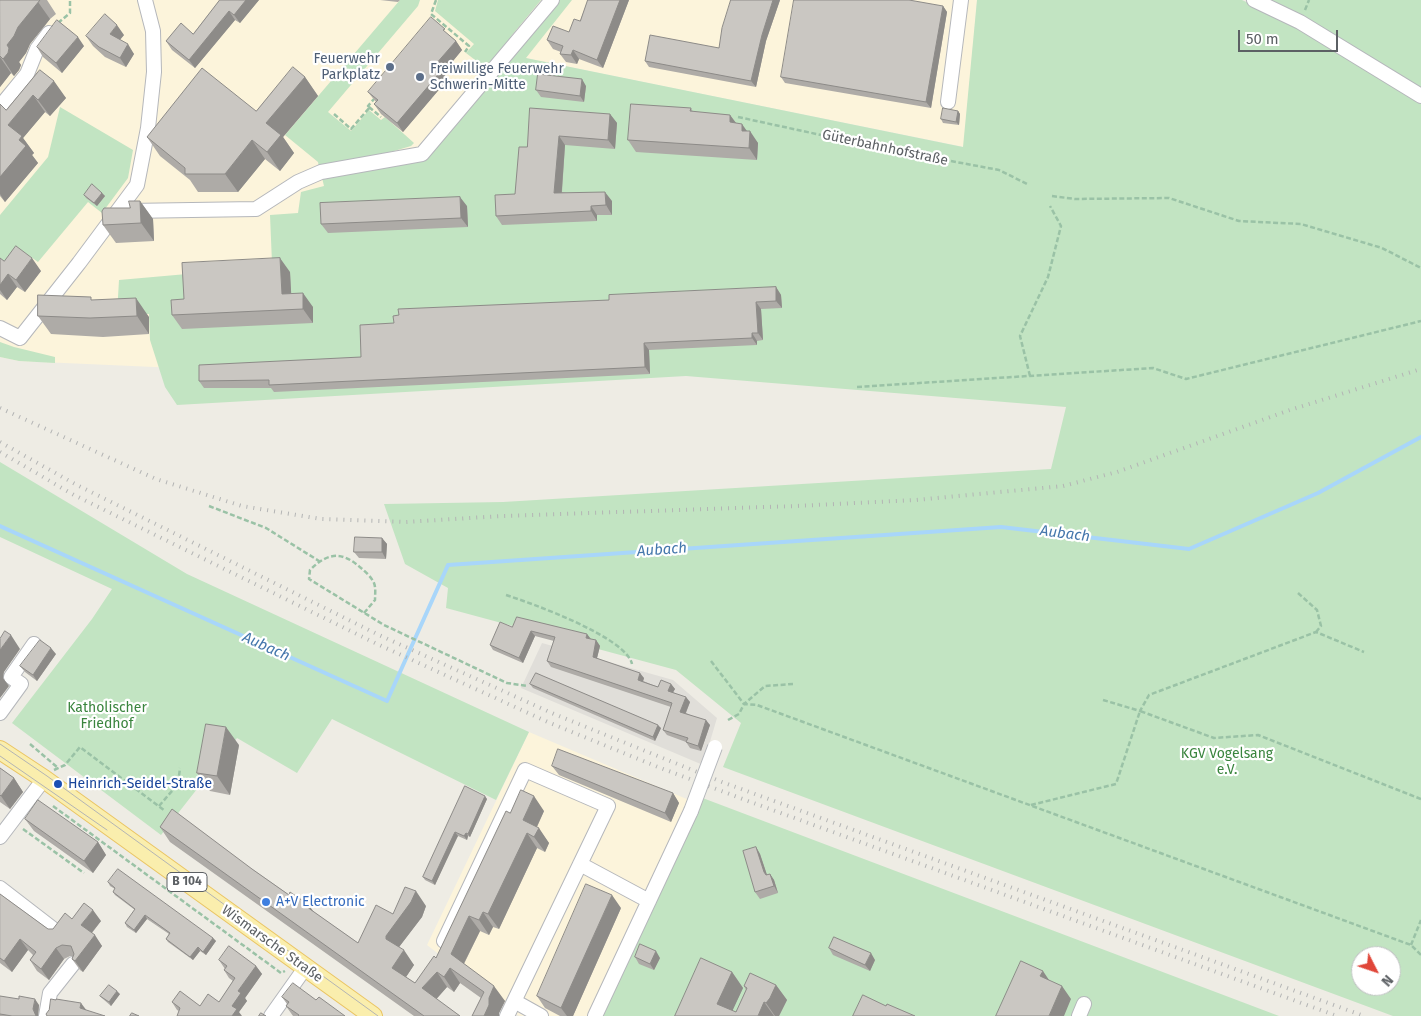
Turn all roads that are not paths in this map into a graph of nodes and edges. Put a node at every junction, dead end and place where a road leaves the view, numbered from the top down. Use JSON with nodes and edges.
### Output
{"nodes":[{"id":1,"x":145,"y":0,"type":"edge"},
{"id":2,"x":552,"y":0,"type":"edge"},
{"id":3,"x":961,"y":0,"type":"edge"},
{"id":4,"x":1254,"y":0,"type":"edge"},
{"id":5,"x":57,"y":24,"type":"edge"},
{"id":6,"x":1421,"y":96,"type":"edge"},
{"id":7,"x":948,"y":102,"type":"dead end"},
{"id":8,"x":0,"y":107,"type":"edge"},
{"id":9,"x":118,"y":211,"type":"junction"},
{"id":10,"x":0,"y":328,"type":"edge"},
{"id":11,"x":34,"y":644,"type":"edge"},
{"id":12,"x":0,"y":714,"type":"edge"},
{"id":13,"x":715,"y":747,"type":"dead end"},
{"id":14,"x":0,"y":750,"type":"edge"},
{"id":15,"x":39,"y":786,"type":"junction"},
{"id":16,"x":4,"y":830,"type":"edge"},
{"id":17,"x":580,"y":864,"type":"junction"},
{"id":18,"x":0,"y":888,"type":"edge"},
{"id":19,"x":649,"y":901,"type":"junction"},
{"id":20,"x":57,"y":932,"type":"edge"},
{"id":21,"x":444,"y":941,"type":"edge"},
{"id":22,"x":73,"y":964,"type":"edge"},
{"id":23,"x":301,"y":974,"type":"junction"},
{"id":24,"x":516,"y":1002,"type":"junction"},
{"id":25,"x":46,"y":1016,"type":"edge"},
{"id":26,"x":271,"y":1016,"type":"edge"},
{"id":27,"x":373,"y":1016,"type":"edge"},
{"id":28,"x":507,"y":1016,"type":"edge"},
{"id":29,"x":541,"y":1016,"type":"edge"},
{"id":30,"x":595,"y":1016,"type":"edge"}],
"edges":[{"from":1,"to":9,"type":"street"},
{"from":2,"to":9,"type":"street"},
{"from":3,"to":7,"type":"street"},
{"from":4,"to":6,"type":"street"},
{"from":5,"to":8,"type":"street"},
{"from":9,"to":10,"type":"street"},
{"from":11,"to":12,"type":"street"},
{"from":13,"to":19,"type":"street","bridge":true},
{"from":14,"to":15,"type":"main road","name":"Wismarsche Straße","number":"B 104"},
{"from":15,"to":16,"type":"street"},
{"from":15,"to":23,"type":"main road","name":"Wismarsche Straße","number":"B 104"},
{"from":17,"to":19,"type":"street"},
{"from":17,"to":21,"type":"street"},
{"from":17,"to":24,"type":"street"},
{"from":18,"to":20,"type":"street"},
{"from":19,"to":30,"type":"street"},
{"from":22,"to":25,"type":"street"},
{"from":23,"to":26,"type":"street"},
{"from":23,"to":27,"type":"main road","name":"Wismarsche Straße","number":"B 104"},
{"from":24,"to":28,"type":"street"},
{"from":24,"to":29,"type":"street"}]}
